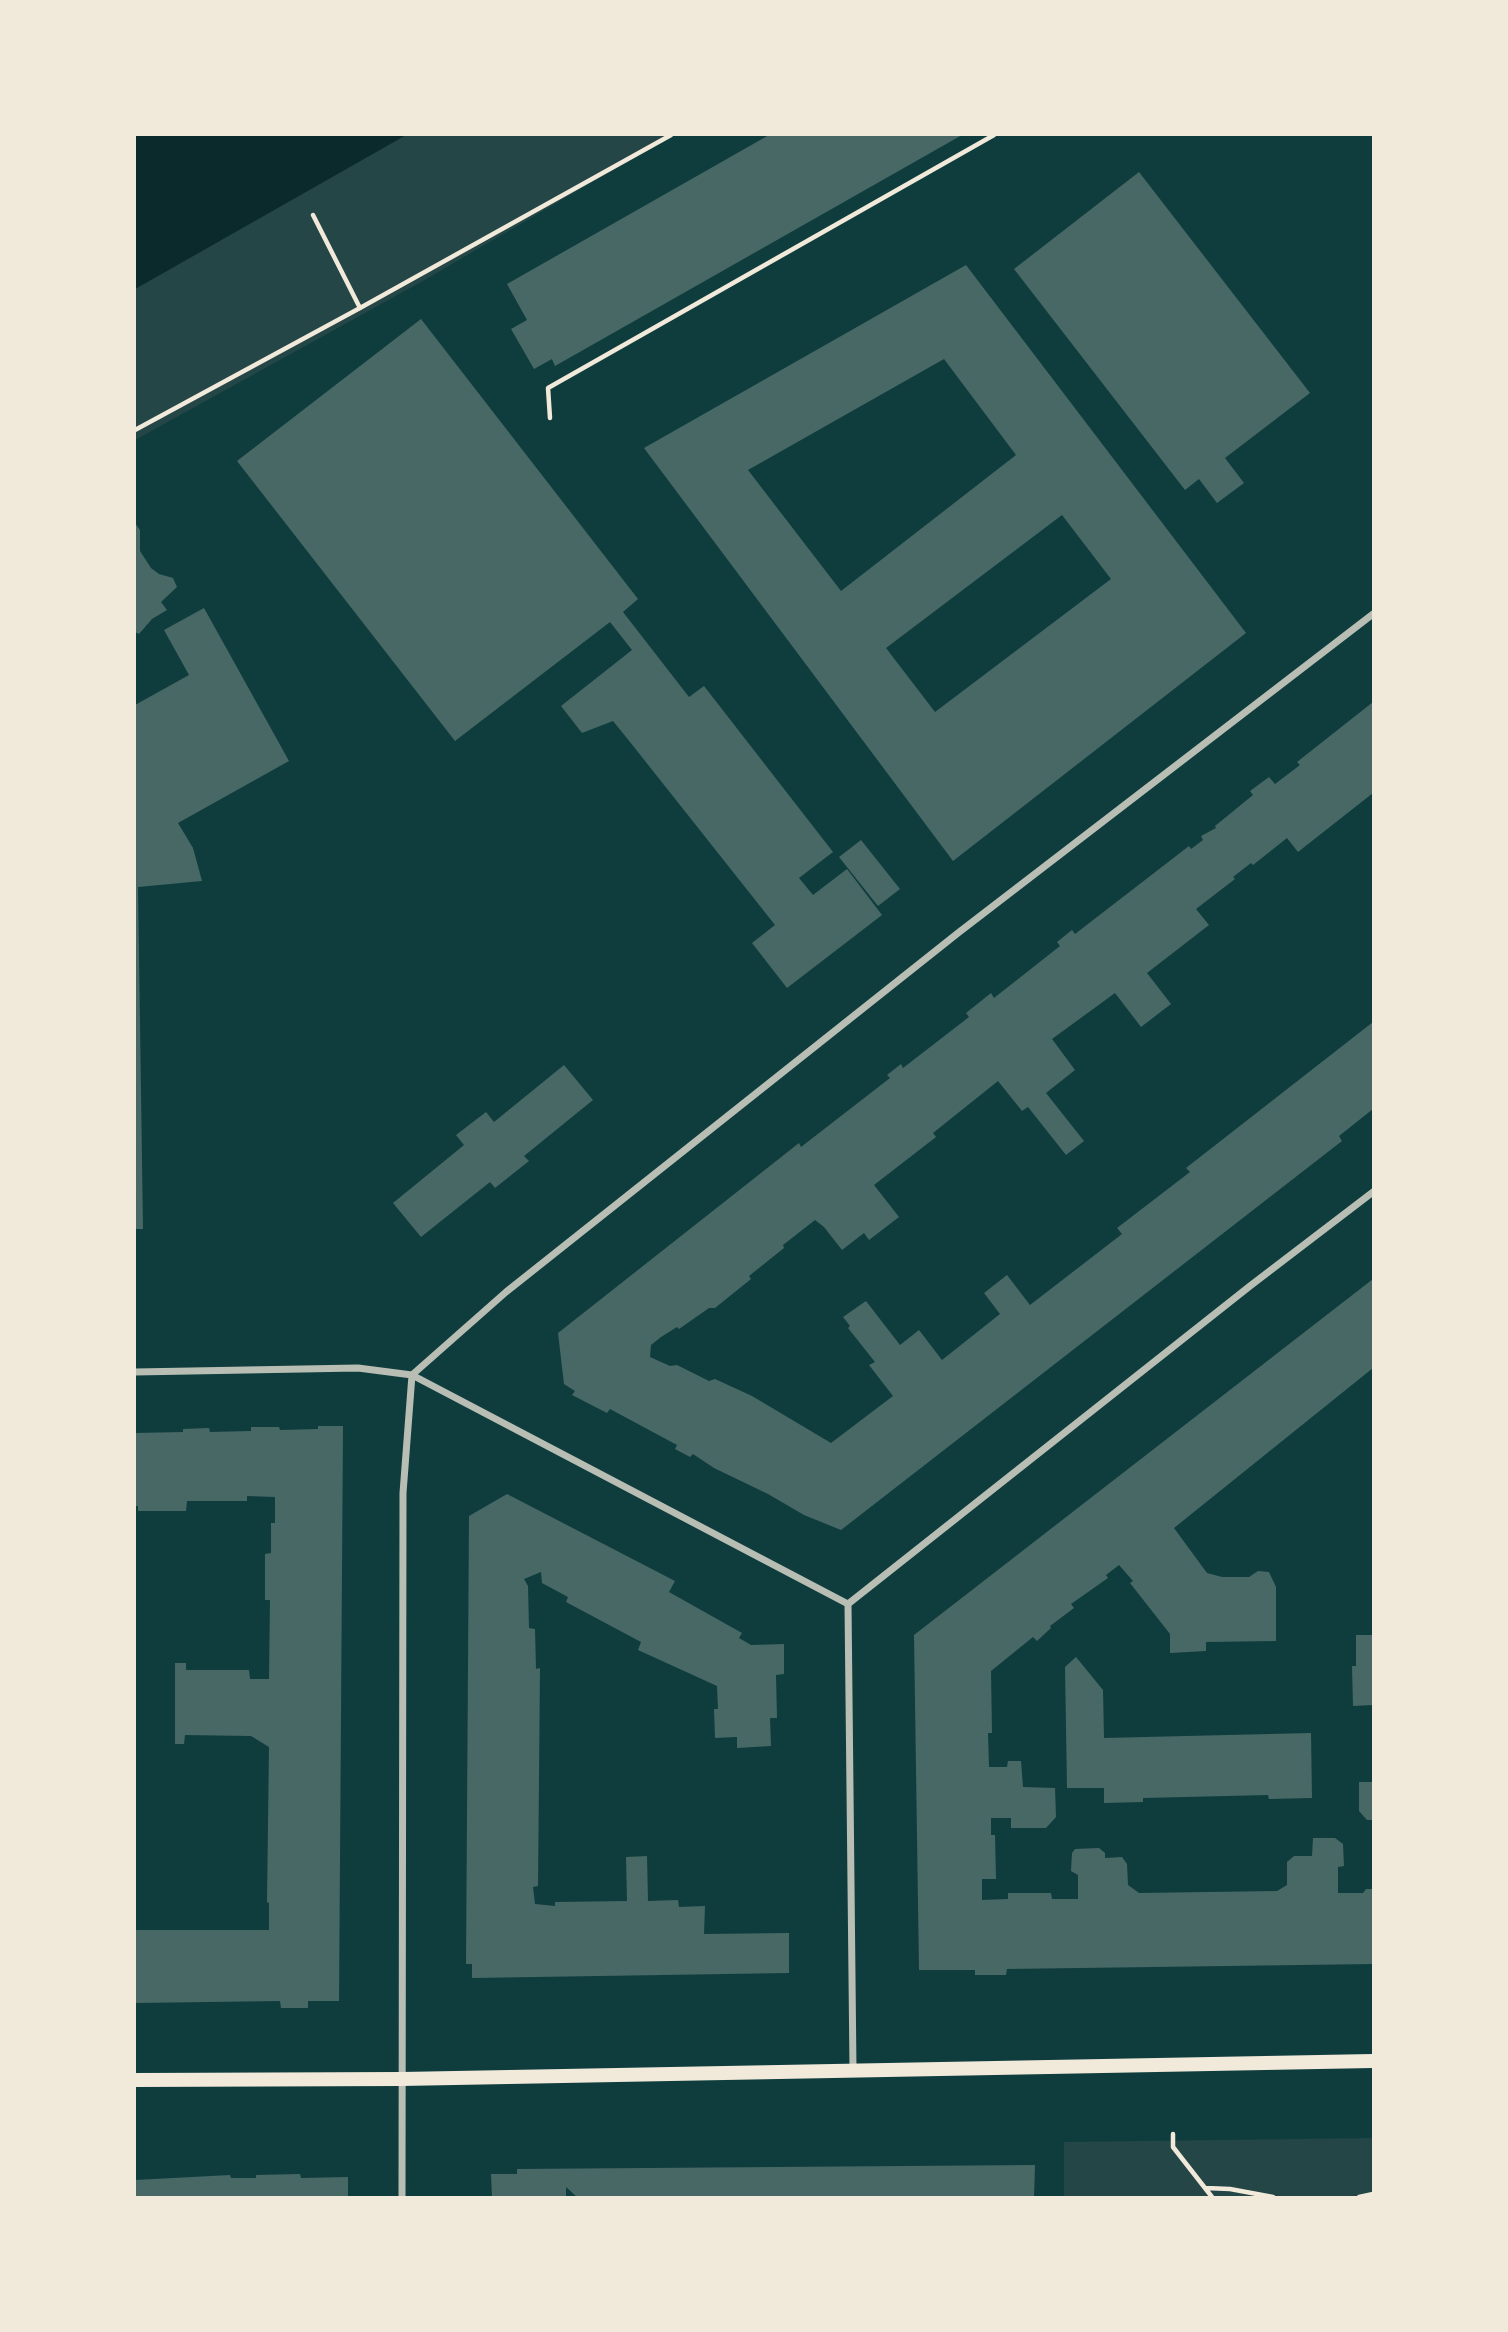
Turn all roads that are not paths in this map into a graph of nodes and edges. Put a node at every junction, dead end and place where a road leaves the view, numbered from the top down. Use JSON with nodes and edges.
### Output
{"nodes":[{"id":1,"x":1373,"y":614,"type":"edge"},
{"id":2,"x":1373,"y":1192,"type":"edge"},
{"id":3,"x":135,"y":1372,"type":"edge"},
{"id":4,"x":412,"y":1376,"type":"junction"},
{"id":5,"x":848,"y":1604,"type":"junction"},
{"id":6,"x":1373,"y":2061,"type":"edge"},
{"id":7,"x":853,"y":2070,"type":"junction"},
{"id":8,"x":401,"y":2079,"type":"junction"},
{"id":9,"x":135,"y":2080,"type":"edge"},
{"id":10,"x":402,"y":2197,"type":"edge"}],
"edges":[{"from":1,"to":4,"type":"street"},
{"from":2,"to":5,"type":"street"},
{"from":3,"to":4,"type":"street"},
{"from":4,"to":5,"type":"street"},
{"from":4,"to":8,"type":"street"},
{"from":5,"to":7,"type":"street"},
{"from":6,"to":7,"type":"main road"},
{"from":7,"to":8,"type":"main road"},
{"from":8,"to":9,"type":"main road"},
{"from":8,"to":10,"type":"street"}]}
